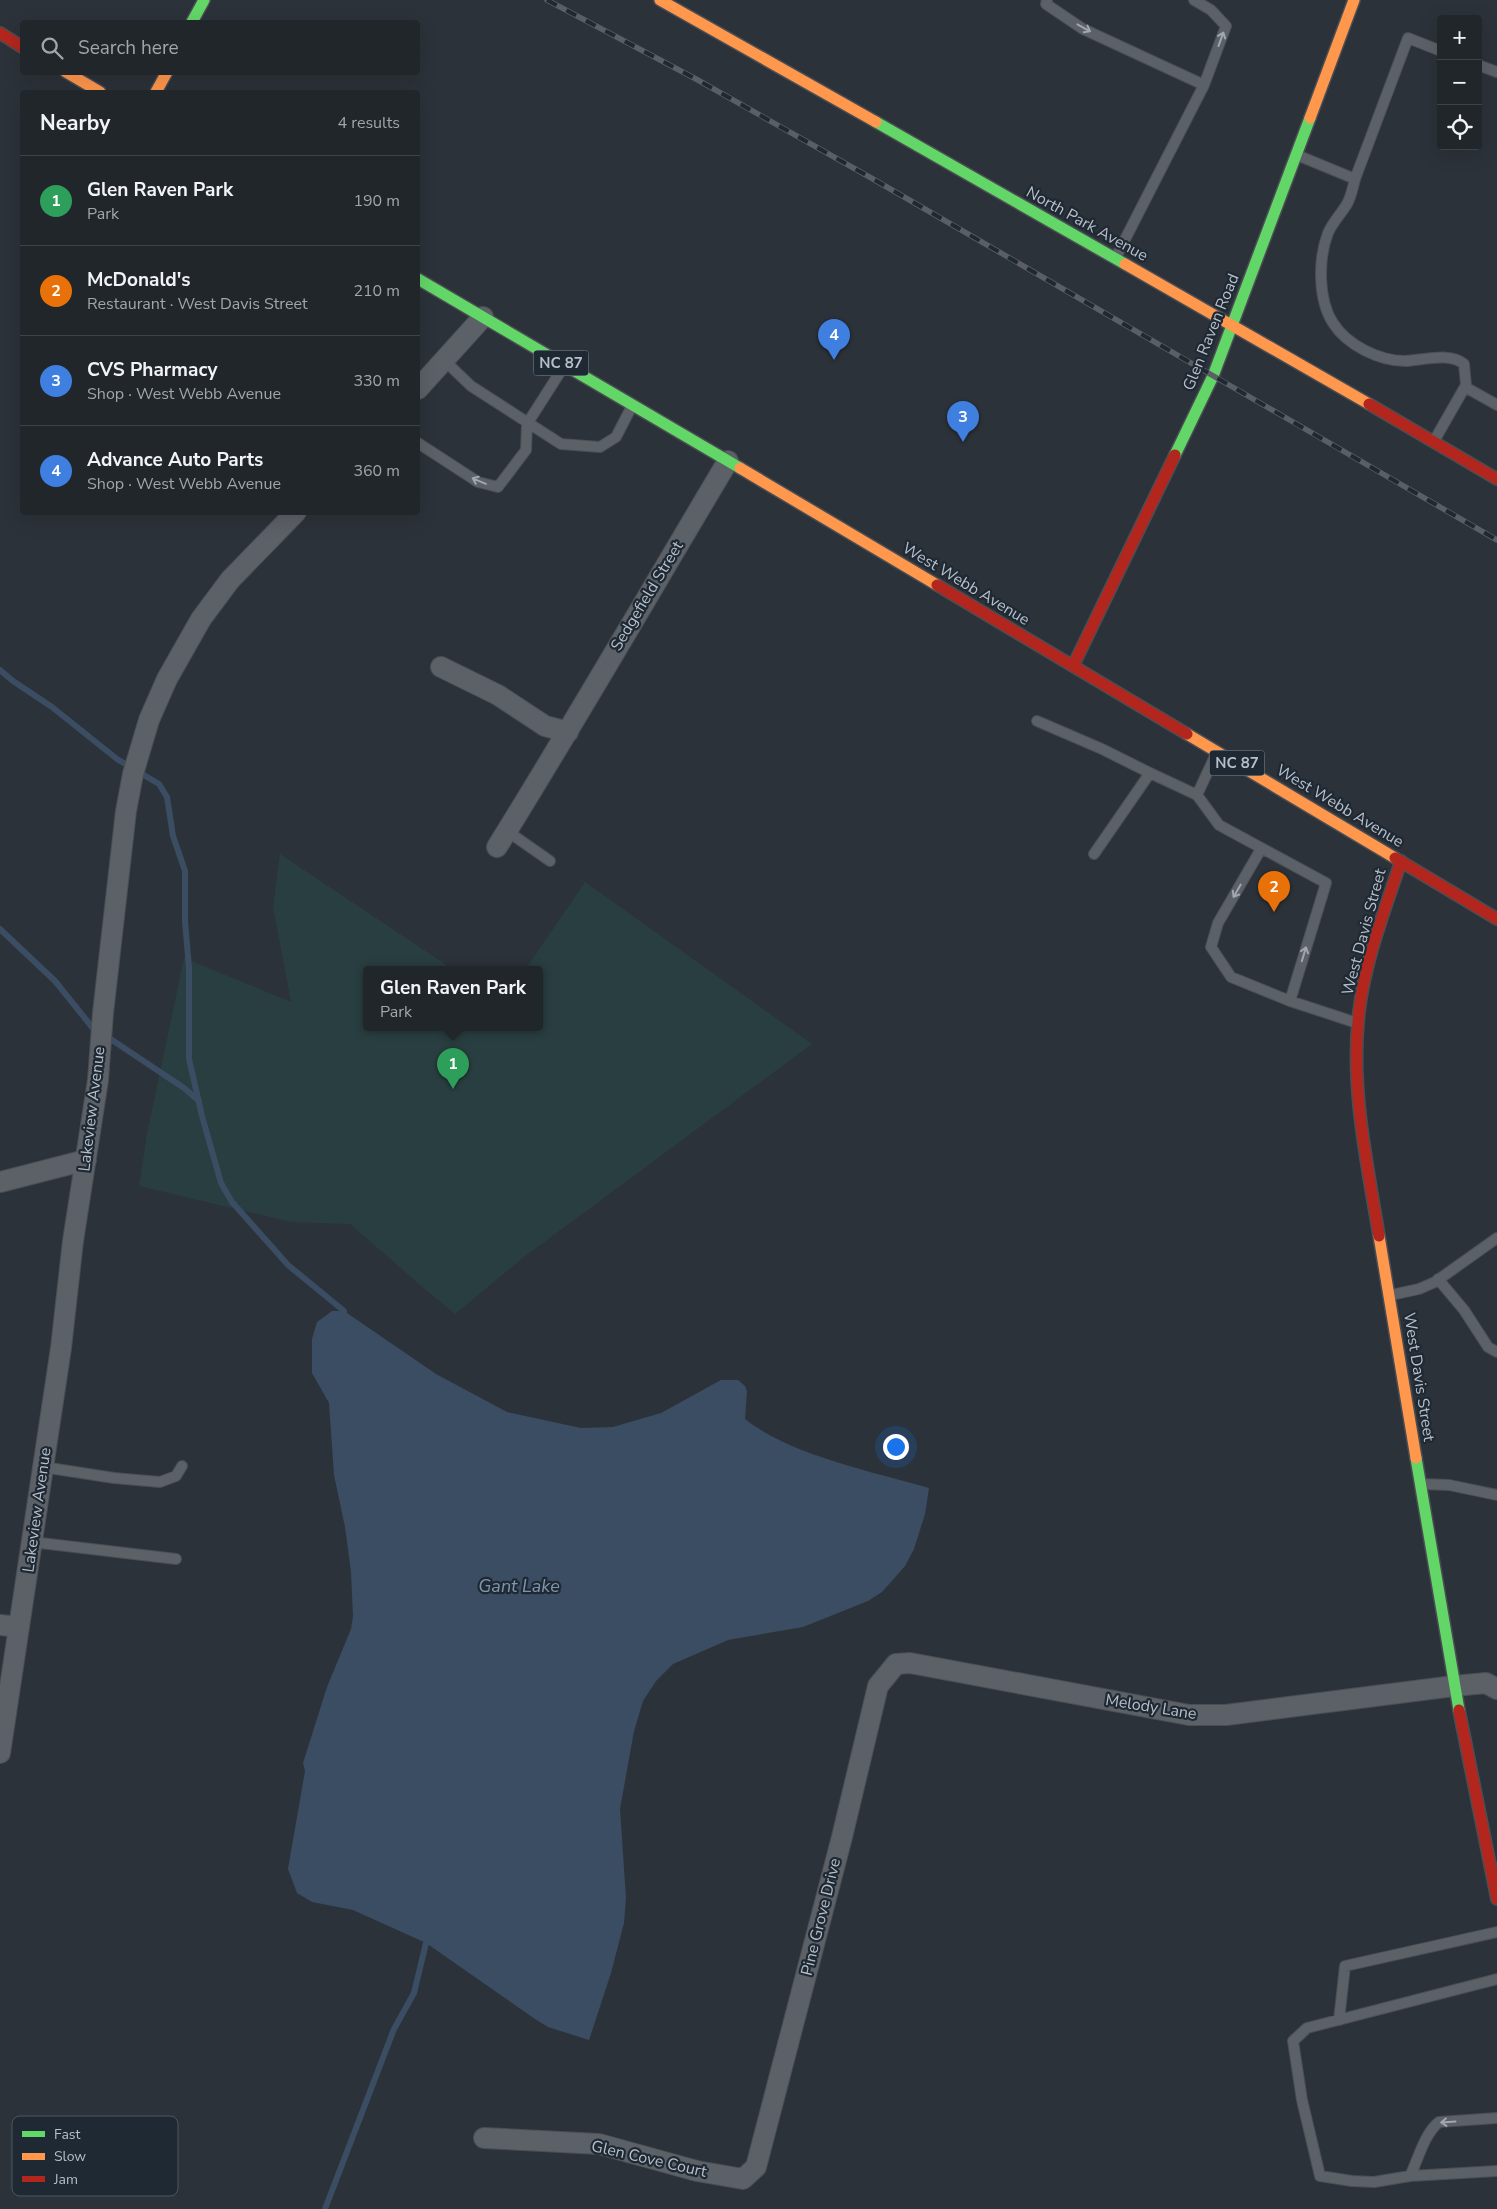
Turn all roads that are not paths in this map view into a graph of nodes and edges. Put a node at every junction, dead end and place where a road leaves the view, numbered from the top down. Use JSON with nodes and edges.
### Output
{"nodes":[{"id":1,"x":204,"y":0,"type":"edge"},
{"id":2,"x":660,"y":0,"type":"edge"},
{"id":3,"x":1046,"y":0,"type":"edge"},
{"id":4,"x":1194,"y":0,"type":"edge"},
{"id":5,"x":1354,"y":0,"type":"edge"},
{"id":6,"x":193,"y":20,"type":"edge"},
{"id":7,"x":0,"y":34,"type":"edge"},
{"id":8,"x":20,"y":46,"type":"edge"},
{"id":9,"x":1437,"y":49,"type":"edge"},
{"id":10,"x":1482,"y":66,"type":"edge"},
{"id":11,"x":1497,"y":72,"type":"edge"},
{"id":12,"x":71,"y":75,"type":"edge"},
{"id":13,"x":165,"y":75,"type":"edge"},
{"id":14,"x":1204,"y":85,"type":"junction"},
{"id":15,"x":97,"y":90,"type":"edge"},
{"id":16,"x":157,"y":90,"type":"edge"},
{"id":17,"x":1296,"y":155,"type":"junction"},
{"id":18,"x":1355,"y":179,"type":"junction"},
{"id":19,"x":1115,"y":258,"type":"junction"},
{"id":20,"x":420,"y":280,"type":"edge"},
{"id":21,"x":483,"y":317,"type":"junction"},
{"id":22,"x":1232,"y":326,"type":"junction"},
{"id":23,"x":445,"y":361,"type":"junction"},
{"id":24,"x":564,"y":365,"type":"junction"},
{"id":25,"x":420,"y":387,"type":"edge"},
{"id":26,"x":1465,"y":387,"type":"junction"},
{"id":27,"x":633,"y":405,"type":"junction"},
{"id":28,"x":1497,"y":406,"type":"edge"},
{"id":29,"x":528,"y":424,"type":"junction"},
{"id":30,"x":1434,"y":442,"type":"junction"},
{"id":31,"x":420,"y":444,"type":"edge"},
{"id":32,"x":728,"y":461,"type":"junction"},
{"id":33,"x":1497,"y":479,"type":"edge"},
{"id":34,"x":293,"y":515,"type":"edge"},
{"id":35,"x":1073,"y":666,"type":"junction"},
{"id":36,"x":441,"y":668,"type":"dead end"},
{"id":37,"x":1037,"y":721,"type":"dead end"},
{"id":38,"x":568,"y":732,"type":"junction"},
{"id":39,"x":1217,"y":752,"type":"junction"},
{"id":40,"x":1150,"y":773,"type":"junction"},
{"id":41,"x":1197,"y":795,"type":"junction"},
{"id":42,"x":502,"y":839,"type":"joint"},
{"id":43,"x":1261,"y":849,"type":"junction"},
{"id":44,"x":1094,"y":854,"type":"dead end"},
{"id":45,"x":550,"y":861,"type":"dead end"},
{"id":46,"x":1401,"y":861,"type":"junction"},
{"id":47,"x":1497,"y":919,"type":"edge"},
{"id":48,"x":1290,"y":1001,"type":"junction"},
{"id":49,"x":1358,"y":1024,"type":"junction"},
{"id":50,"x":86,"y":1160,"type":"junction"},
{"id":51,"x":0,"y":1182,"type":"edge"},
{"id":52,"x":1497,"y":1238,"type":"edge"},
{"id":53,"x":1438,"y":1279,"type":"junction"},
{"id":54,"x":1388,"y":1295,"type":"junction"},
{"id":55,"x":1497,"y":1352,"type":"edge"},
{"id":56,"x":182,"y":1466,"type":"dead end"},
{"id":57,"x":43,"y":1467,"type":"junction"},
{"id":58,"x":1420,"y":1484,"type":"junction"},
{"id":59,"x":1497,"y":1495,"type":"edge"},
{"id":60,"x":32,"y":1542,"type":"junction"},
{"id":61,"x":176,"y":1560,"type":"dead end"},
{"id":62,"x":10,"y":1626,"type":"edge"},
{"id":63,"x":896,"y":1664,"type":"joint"},
{"id":64,"x":1454,"y":1686,"type":"junction"},
{"id":65,"x":1497,"y":1689,"type":"edge"},
{"id":66,"x":0,"y":1753,"type":"edge"},
{"id":67,"x":1497,"y":1899,"type":"edge"},
{"id":68,"x":1497,"y":1932,"type":"edge"},
{"id":69,"x":1497,"y":1979,"type":"edge"},
{"id":70,"x":1339,"y":2020,"type":"junction"},
{"id":71,"x":1497,"y":2118,"type":"edge"},
{"id":72,"x":484,"y":2138,"type":"dead end"},
{"id":73,"x":1497,"y":2171,"type":"edge"},
{"id":74,"x":751,"y":2172,"type":"joint"},
{"id":75,"x":1410,"y":2176,"type":"junction"}],
"edges":[{"from":1,"to":6,"type":"main road"},
{"from":2,"to":19,"type":"main road","name":"North Park Avenue"},
{"from":3,"to":14,"type":"lane","one_way":true},
{"from":14,"to":4,"type":"lane","one_way":true},
{"from":5,"to":17,"type":"main road","name":"Glen Raven Road"},
{"from":7,"to":8,"type":"main road"},
{"from":9,"to":18,"type":"lane"},
{"from":10,"to":11,"type":"lane"},
{"from":12,"to":15,"type":"main road"},
{"from":13,"to":16,"type":"main road"},
{"from":14,"to":19,"type":"lane"},
{"from":17,"to":18,"type":"lane"},
{"from":17,"to":22,"type":"main road","name":"Glen Raven Road"},
{"from":18,"to":26,"type":"lane"},
{"from":19,"to":22,"type":"main road","name":"North Park Avenue"},
{"from":20,"to":21,"type":"main road","name":"West Webb Avenue","number":"NC 87"},
{"from":21,"to":23,"type":"street"},
{"from":21,"to":24,"type":"main road","name":"West Webb Avenue","number":"NC 87"},
{"from":22,"to":30,"type":"main road","name":"North Park Avenue"},
{"from":22,"to":35,"type":"main road","name":"Glen Raven Road"},
{"from":23,"to":25,"type":"street"},
{"from":23,"to":29,"type":"lane"},
{"from":24,"to":27,"type":"main road","name":"West Webb Avenue","number":"NC 87"},
{"from":24,"to":29,"type":"lane"},
{"from":26,"to":28,"type":"lane"},
{"from":26,"to":30,"type":"lane"},
{"from":27,"to":29,"type":"lane"},
{"from":27,"to":32,"type":"main road","name":"West Webb Avenue","number":"NC 87"},
{"from":29,"to":31,"type":"lane","one_way":true},
{"from":30,"to":33,"type":"main road","name":"North Park Avenue"},
{"from":32,"to":35,"type":"main road","name":"West Webb Avenue","number":"NC 87"},
{"from":32,"to":38,"type":"street","name":"Sedgefield Street"},
{"from":34,"to":50,"type":"street","name":"Lakeview Avenue"},
{"from":35,"to":39,"type":"main road","name":"West Webb Avenue","number":"NC 87"},
{"from":36,"to":38,"type":"street"},
{"from":37,"to":40,"type":"lane"},
{"from":38,"to":42,"type":"street","name":"Sedgefield Street"},
{"from":39,"to":41,"type":"lane"},
{"from":39,"to":46,"type":"main road","name":"West Webb Avenue","number":"NC 87"},
{"from":40,"to":41,"type":"lane"},
{"from":40,"to":44,"type":"lane"},
{"from":41,"to":43,"type":"lane"},
{"from":42,"to":45,"type":"lane"},
{"from":48,"to":43,"type":"lane","one_way":true},
{"from":43,"to":48,"type":"lane","one_way":true},
{"from":46,"to":47,"type":"main road","name":"West Webb Avenue","number":"NC 87"},
{"from":46,"to":49,"type":"main road","name":"West Davis Street"},
{"from":48,"to":49,"type":"lane"},
{"from":49,"to":54,"type":"main road","name":"West Davis Street"},
{"from":50,"to":51,"type":"street"},
{"from":50,"to":57,"type":"street","name":"Lakeview Avenue"},
{"from":52,"to":53,"type":"lane"},
{"from":53,"to":54,"type":"lane"},
{"from":53,"to":55,"type":"lane"},
{"from":54,"to":58,"type":"main road","name":"West Davis Street"},
{"from":56,"to":57,"type":"lane"},
{"from":57,"to":60,"type":"street","name":"Lakeview Avenue"},
{"from":58,"to":59,"type":"lane"},
{"from":58,"to":64,"type":"main road","name":"West Davis Street"},
{"from":60,"to":61,"type":"lane"},
{"from":60,"to":62,"type":"street","name":"Lakeview Avenue"},
{"from":62,"to":66,"type":"street","name":"Lakeview Avenue"},
{"from":63,"to":64,"type":"street","name":"Melody Lane"},
{"from":63,"to":74,"type":"street","name":"Pine Grove Drive"},
{"from":64,"to":65,"type":"street","name":"Melody Lane"},
{"from":64,"to":67,"type":"main road","name":"West Davis Street"},
{"from":68,"to":70,"type":"lane"},
{"from":69,"to":70,"type":"lane"},
{"from":70,"to":75,"type":"lane"},
{"from":71,"to":75,"type":"lane","one_way":true},
{"from":72,"to":74,"type":"street","name":"Glen Cove Court"},
{"from":73,"to":75,"type":"lane"}]}
